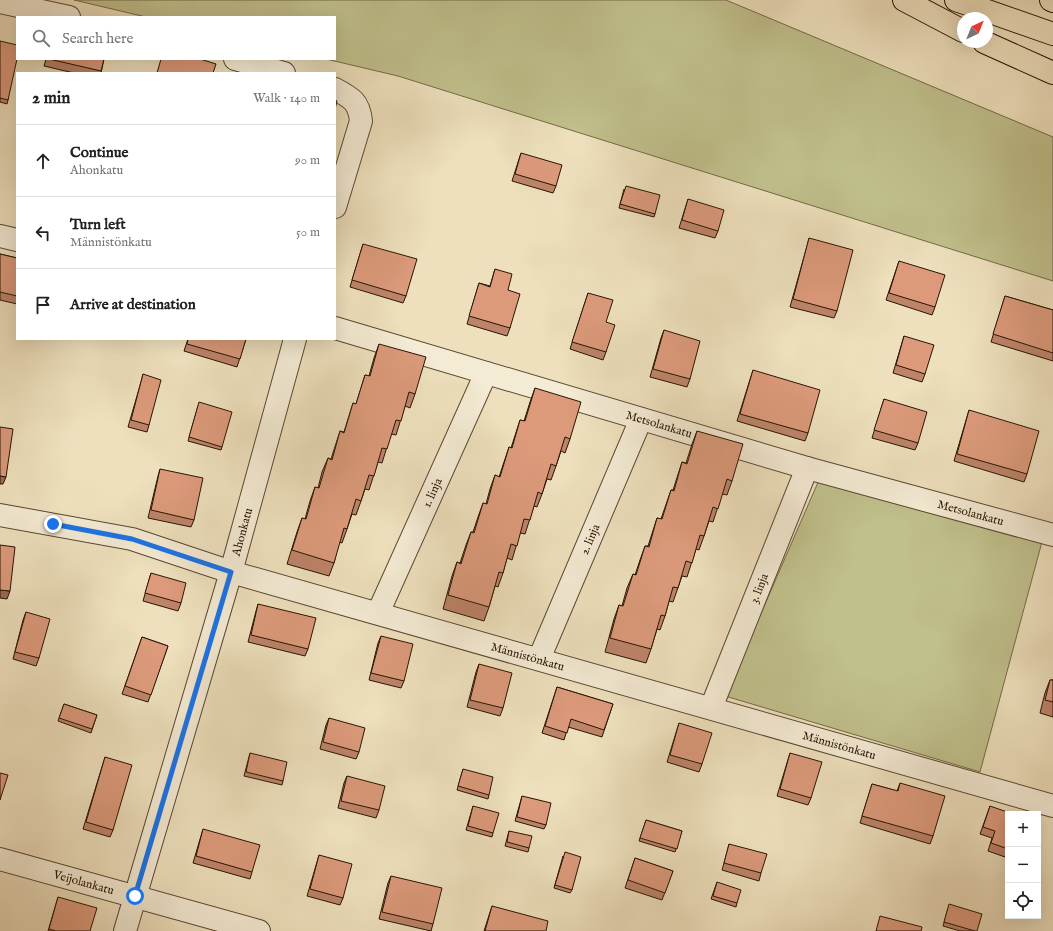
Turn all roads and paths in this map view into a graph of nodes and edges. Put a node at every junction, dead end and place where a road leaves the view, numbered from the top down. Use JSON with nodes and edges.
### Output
{"nodes":[{"id":1,"x":904,"y":0,"type":"edge"},
{"id":2,"x":956,"y":0,"type":"edge"},
{"id":3,"x":0,"y":2,"type":"edge"},
{"id":4,"x":65,"y":16,"type":"edge"},
{"id":5,"x":957,"y":28,"type":"edge"},
{"id":6,"x":1053,"y":34,"type":"edge"},
{"id":7,"x":993,"y":46,"type":"edge"},
{"id":8,"x":238,"y":60,"type":"edge"},
{"id":9,"x":280,"y":72,"type":"edge"},
{"id":10,"x":1053,"y":73,"type":"edge"},
{"id":11,"x":336,"y":90,"type":"edge"},
{"id":12,"x":336,"y":204,"type":"edge"},
{"id":13,"x":0,"y":236,"type":"edge"},
{"id":14,"x":16,"y":240,"type":"edge"},
{"id":15,"x":336,"y":328,"type":"edge"},
{"id":16,"x":296,"y":340,"type":"edge"},
{"id":17,"x":486,"y":373,"type":"junction"},
{"id":18,"x":641,"y":419,"type":"junction"},
{"id":19,"x":806,"y":468,"type":"junction"},
{"id":20,"x":0,"y":515,"type":"edge"},
{"id":21,"x":1053,"y":535,"type":"edge"},
{"id":22,"x":231,"y":572,"type":"junction"},
{"id":23,"x":378,"y":613,"type":"junction"},
{"id":24,"x":539,"y":659,"type":"junction"},
{"id":25,"x":710,"y":708,"type":"junction"},
{"id":26,"x":1053,"y":806,"type":"edge"},
{"id":27,"x":0,"y":859,"type":"edge"},
{"id":28,"x":135,"y":896,"type":"junction"},
{"id":29,"x":125,"y":931,"type":"edge"},
{"id":30,"x":259,"y":931,"type":"edge"}],
"edges":[{"from":1,"to":5,"type":"highway"},
{"from":2,"to":6,"type":"highway"},
{"from":3,"to":4,"type":"street"},
{"from":7,"to":10,"type":"highway"},
{"from":8,"to":9,"type":"street"},
{"from":11,"to":12,"type":"street"},
{"from":13,"to":14,"type":"street"},
{"from":15,"to":17,"type":"street","name":"Metsolankatu"},
{"from":16,"to":22,"type":"street","name":"Ahonkatu"},
{"from":17,"to":18,"type":"street","name":"Metsolankatu"},
{"from":17,"to":23,"type":"street","name":"1. linja"},
{"from":18,"to":19,"type":"street","name":"Metsolankatu"},
{"from":18,"to":24,"type":"street","name":"2. linja"},
{"from":19,"to":21,"type":"street","name":"Metsolankatu"},
{"from":19,"to":25,"type":"street","name":"3. linja"},
{"from":20,"to":22,"type":"street","name":"Männistönkatu"},
{"from":22,"to":23,"type":"street","name":"Männistönkatu"},
{"from":22,"to":28,"type":"street","name":"Ahonkatu"},
{"from":23,"to":24,"type":"street","name":"Männistönkatu"},
{"from":24,"to":25,"type":"street","name":"Männistönkatu"},
{"from":25,"to":26,"type":"street","name":"Männistönkatu"},
{"from":27,"to":28,"type":"street","name":"Veijolankatu"},
{"from":28,"to":29,"type":"street","name":"Ahonkatu"},
{"from":28,"to":30,"type":"street","name":"Veijolankatu"}]}
